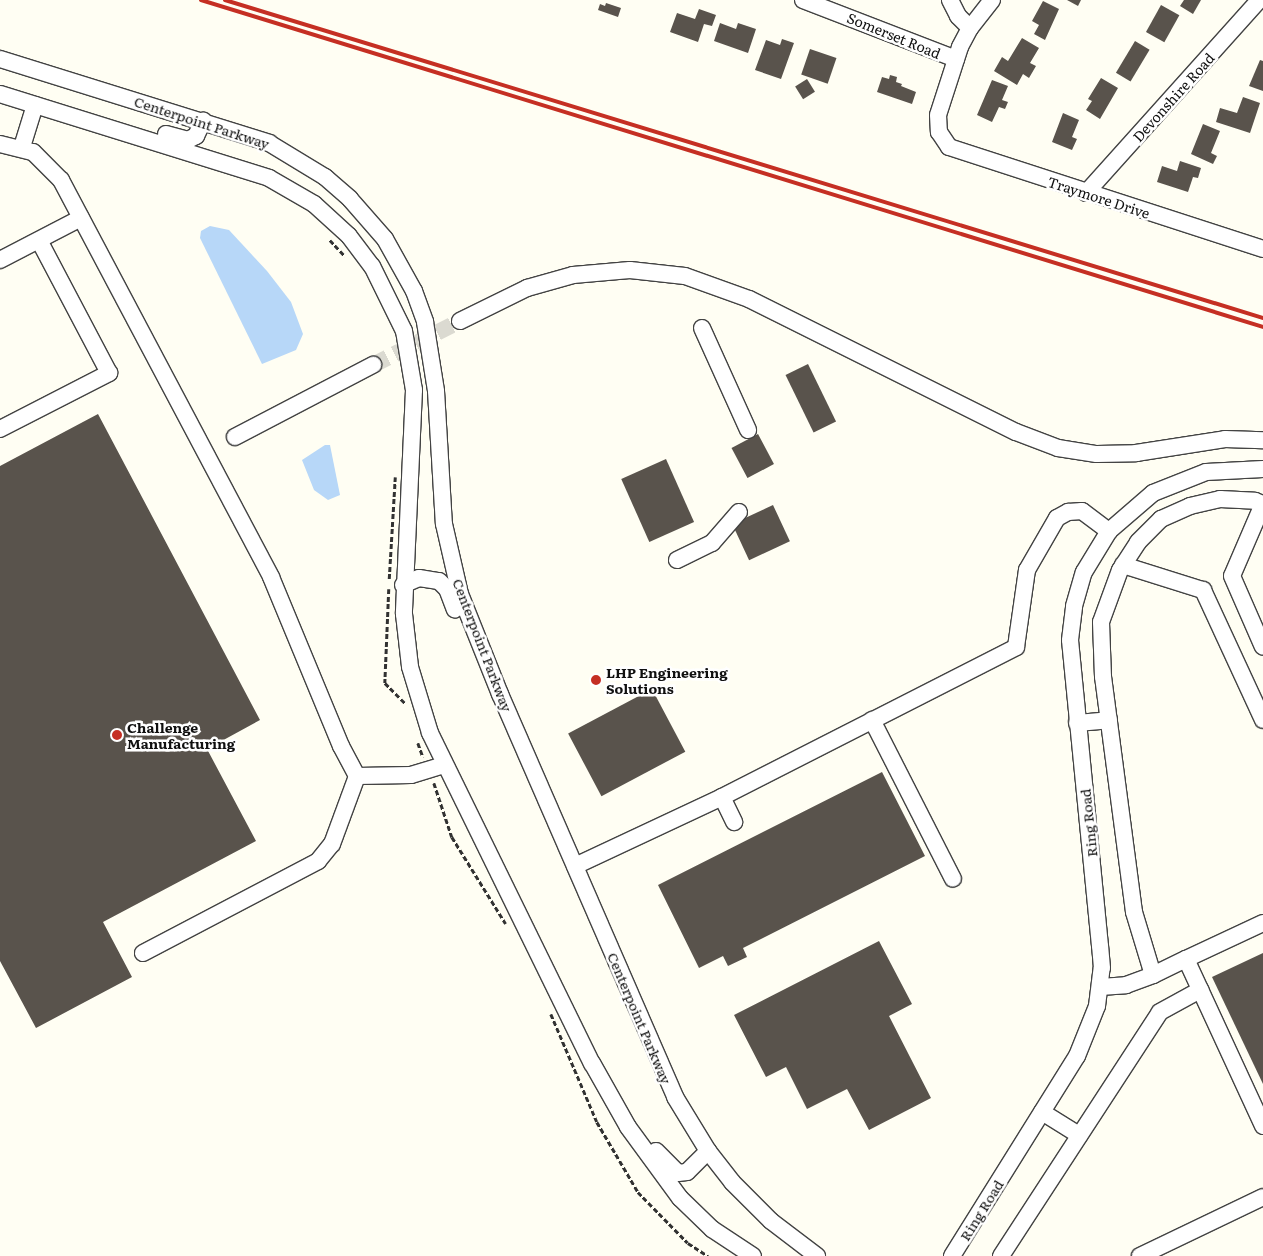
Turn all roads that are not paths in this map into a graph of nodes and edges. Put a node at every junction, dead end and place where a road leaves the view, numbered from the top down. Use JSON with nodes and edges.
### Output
{"nodes":[{"id":1,"x":803,"y":0,"type":"edge"},
{"id":2,"x":950,"y":0,"type":"edge"},
{"id":3,"x":992,"y":0,"type":"edge"},
{"id":4,"x":1259,"y":0,"type":"edge"},
{"id":5,"x":970,"y":28,"type":"junction"},
{"id":6,"x":0,"y":58,"type":"edge"},
{"id":7,"x":956,"y":59,"type":"junction"},
{"id":8,"x":0,"y":94,"type":"edge"},
{"id":9,"x":34,"y":104,"type":"junction"},
{"id":10,"x":203,"y":121,"type":"junction"},
{"id":11,"x":107,"y":127,"type":"junction"},
{"id":12,"x":0,"y":144,"type":"edge"},
{"id":13,"x":22,"y":147,"type":"junction"},
{"id":14,"x":1086,"y":193,"type":"junction"},
{"id":15,"x":81,"y":218,"type":"junction"},
{"id":16,"x":38,"y":240,"type":"junction"},
{"id":17,"x":1263,"y":249,"type":"edge"},
{"id":18,"x":0,"y":260,"type":"edge"},
{"id":19,"x":460,"y":321,"type":"tunnel mouth"},
{"id":20,"x":702,"y":328,"type":"dead end"},
{"id":21,"x":373,"y":365,"type":"tunnel mouth"},
{"id":22,"x":0,"y":429,"type":"edge"},
{"id":23,"x":748,"y":430,"type":"dead end"},
{"id":24,"x":235,"y":437,"type":"dead end"},
{"id":25,"x":1263,"y":440,"type":"edge"},
{"id":26,"x":1263,"y":469,"type":"edge"},
{"id":27,"x":1263,"y":504,"type":"edge"},
{"id":28,"x":739,"y":512,"type":"dead end"},
{"id":29,"x":1109,"y":531,"type":"junction"},
{"id":30,"x":677,"y":560,"type":"dead end"},
{"id":31,"x":1123,"y":565,"type":"junction"},
{"id":32,"x":403,"y":585,"type":"junction"},
{"id":33,"x":1263,"y":647,"type":"edge"},
{"id":34,"x":872,"y":720,"type":"junction"},
{"id":35,"x":1109,"y":720,"type":"junction"},
{"id":36,"x":1263,"y":720,"type":"edge"},
{"id":37,"x":1078,"y":723,"type":"junction"},
{"id":38,"x":526,"y":752,"type":"junction"},
{"id":39,"x":443,"y":765,"type":"junction"},
{"id":40,"x":357,"y":776,"type":"junction"},
{"id":41,"x":722,"y":797,"type":"junction"},
{"id":42,"x":734,"y":822,"type":"dead end"},
{"id":43,"x":575,"y":866,"type":"junction"},
{"id":44,"x":953,"y":879,"type":"dead end"},
{"id":45,"x":1263,"y":923,"type":"edge"},
{"id":46,"x":143,"y":953,"type":"dead end"},
{"id":47,"x":1186,"y":960,"type":"junction"},
{"id":48,"x":1153,"y":975,"type":"junction"},
{"id":49,"x":1100,"y":987,"type":"junction"},
{"id":50,"x":1200,"y":990,"type":"junction"},
{"id":51,"x":592,"y":1063,"type":"junction"},
{"id":52,"x":1042,"y":1112,"type":"junction"},
{"id":53,"x":1263,"y":1126,"type":"edge"},
{"id":54,"x":1079,"y":1135,"type":"junction"},
{"id":55,"x":708,"y":1151,"type":"junction"},
{"id":56,"x":1263,"y":1197,"type":"edge"},
{"id":57,"x":754,"y":1256,"type":"edge"},
{"id":58,"x":817,"y":1256,"type":"edge"},
{"id":59,"x":952,"y":1256,"type":"edge"},
{"id":60,"x":1001,"y":1256,"type":"edge"},
{"id":61,"x":1140,"y":1256,"type":"edge"}],
"edges":[{"from":1,"to":7,"type":"street","name":"Somerset Road"},
{"from":2,"to":5,"type":"street"},
{"from":3,"to":5,"type":"street"},
{"from":4,"to":14,"type":"street","name":"Devonshire Road"},
{"from":5,"to":7,"type":"street"},
{"from":6,"to":10,"type":"street","name":"Centerpoint Parkway"},
{"from":7,"to":14,"type":"street","name":"Traymore Drive"},
{"from":8,"to":9,"type":"street"},
{"from":9,"to":11,"type":"street"},
{"from":9,"to":13,"type":"street"},
{"from":10,"to":11,"type":"street"},
{"from":10,"to":38,"type":"street","name":"Centerpoint Parkway"},
{"from":11,"to":32,"type":"street"},
{"from":12,"to":13,"type":"street"},
{"from":13,"to":15,"type":"street"},
{"from":14,"to":17,"type":"street","name":"Traymore Drive"},
{"from":15,"to":16,"type":"street"},
{"from":15,"to":40,"type":"street"},
{"from":16,"to":18,"type":"street"},
{"from":16,"to":22,"type":"street"},
{"from":19,"to":25,"type":"street"},
{"from":20,"to":23,"type":"street"},
{"from":21,"to":24,"type":"street"},
{"from":26,"to":29,"type":"street","name":"Ring Road"},
{"from":27,"to":31,"type":"street"},
{"from":27,"to":33,"type":"street"},
{"from":28,"to":30,"type":"street"},
{"from":29,"to":34,"type":"street"},
{"from":29,"to":37,"type":"street","name":"Ring Road"},
{"from":31,"to":35,"type":"street"},
{"from":31,"to":36,"type":"street"},
{"from":32,"to":38,"type":"street"},
{"from":32,"to":39,"type":"street"},
{"from":34,"to":41,"type":"street"},
{"from":34,"to":44,"type":"street"},
{"from":35,"to":37,"type":"street"},
{"from":35,"to":48,"type":"street"},
{"from":37,"to":49,"type":"street","name":"Ring Road"},
{"from":38,"to":43,"type":"street","name":"Centerpoint Parkway"},
{"from":39,"to":40,"type":"street"},
{"from":39,"to":51,"type":"street"},
{"from":40,"to":46,"type":"street"},
{"from":41,"to":42,"type":"street"},
{"from":41,"to":43,"type":"street"},
{"from":43,"to":55,"type":"street","name":"Centerpoint Parkway"},
{"from":45,"to":47,"type":"street"},
{"from":47,"to":48,"type":"street"},
{"from":47,"to":50,"type":"street"},
{"from":48,"to":49,"type":"street"},
{"from":49,"to":52,"type":"street","name":"Ring Road"},
{"from":50,"to":53,"type":"street"},
{"from":50,"to":54,"type":"street"},
{"from":51,"to":55,"type":"street"},
{"from":51,"to":57,"type":"street"},
{"from":52,"to":54,"type":"street"},
{"from":52,"to":59,"type":"street","name":"Ring Road"},
{"from":54,"to":60,"type":"street"},
{"from":55,"to":58,"type":"street","name":"Centerpoint Parkway"},
{"from":56,"to":61,"type":"street"}]}
